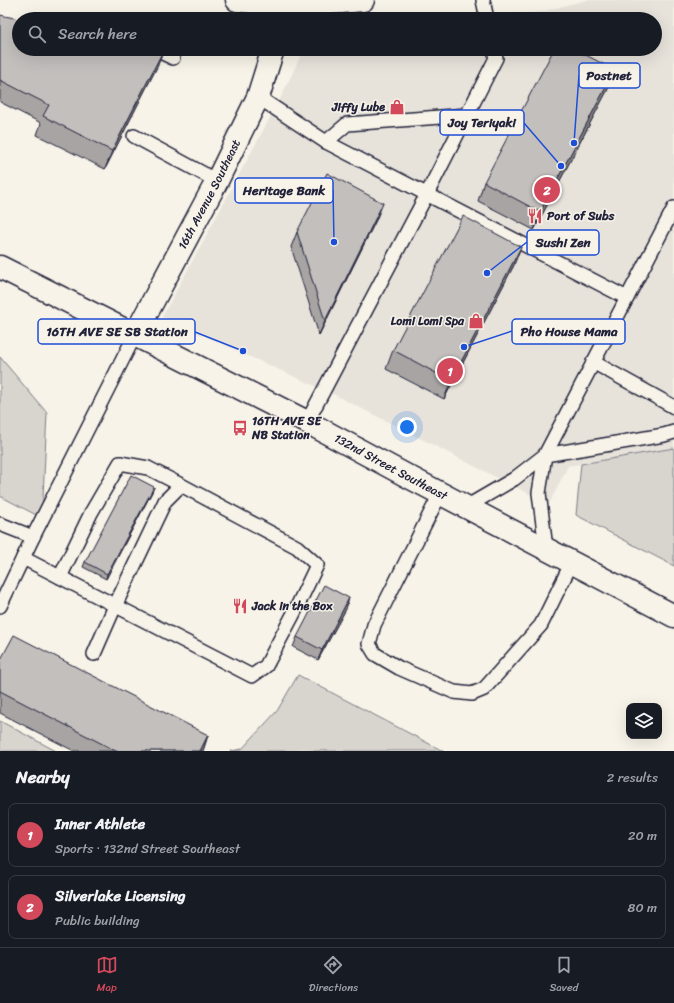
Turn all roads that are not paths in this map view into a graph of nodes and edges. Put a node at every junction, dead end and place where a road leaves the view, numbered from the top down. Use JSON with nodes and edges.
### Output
{"nodes":[{"id":1,"x":237,"y":0,"type":"edge"},
{"id":2,"x":363,"y":0,"type":"edge"},
{"id":3,"x":483,"y":0,"type":"edge"},
{"id":4,"x":291,"y":9,"type":"edge"},
{"id":5,"x":486,"y":12,"type":"edge"},
{"id":6,"x":169,"y":56,"type":"edge"},
{"id":7,"x":271,"y":56,"type":"edge"},
{"id":8,"x":496,"y":56,"type":"edge"},
{"id":9,"x":173,"y":58,"type":"dead end"},
{"id":10,"x":258,"y":97,"type":"junction"},
{"id":11,"x":467,"y":115,"type":"junction"},
{"id":12,"x":134,"y":136,"type":"dead end"},
{"id":13,"x":326,"y":142,"type":"junction"},
{"id":14,"x":217,"y":181,"type":"junction"},
{"id":15,"x":427,"y":194,"type":"junction"},
{"id":16,"x":674,"y":208,"type":"edge"},
{"id":17,"x":0,"y":267,"type":"edge"},
{"id":18,"x":627,"y":298,"type":"junction"},
{"id":19,"x":135,"y":335,"type":"junction"},
{"id":20,"x":593,"y":362,"type":"junction"},
{"id":21,"x":674,"y":407,"type":"edge"},
{"id":22,"x":307,"y":422,"type":"junction"},
{"id":23,"x":674,"y":432,"type":"edge"},
{"id":24,"x":545,"y":455,"type":"junction"},
{"id":25,"x":181,"y":485,"type":"junction"},
{"id":26,"x":440,"y":494,"type":"junction"},
{"id":27,"x":466,"y":507,"type":"junction"},
{"id":28,"x":0,"y":524,"type":"edge"},
{"id":29,"x":33,"y":536,"type":"junction"},
{"id":30,"x":546,"y":548,"type":"junction"},
{"id":31,"x":23,"y":558,"type":"junction"},
{"id":32,"x":572,"y":562,"type":"junction"},
{"id":33,"x":60,"y":577,"type":"junction"},
{"id":34,"x":0,"y":606,"type":"edge"},
{"id":35,"x":115,"y":606,"type":"junction"},
{"id":36,"x":674,"y":616,"type":"edge"},
{"id":37,"x":94,"y":654,"type":"dead end"}],
"edges":[{"from":1,"to":4,"type":"main road"},
{"from":2,"to":4,"type":"main road"},
{"from":3,"to":5,"type":"lane"},
{"from":6,"to":9,"type":"lane"},
{"from":7,"to":10,"type":"main road","name":"16th Avenue Southeast"},
{"from":8,"to":11,"type":"lane"},
{"from":10,"to":13,"type":"lane"},
{"from":10,"to":14,"type":"main road","name":"16th Avenue Southeast"},
{"from":11,"to":13,"type":"lane"},
{"from":11,"to":15,"type":"lane"},
{"from":12,"to":14,"type":"lane"},
{"from":13,"to":15,"type":"lane"},
{"from":14,"to":19,"type":"main road","name":"16th Avenue Southeast"},
{"from":15,"to":18,"type":"lane"},
{"from":15,"to":22,"type":"lane"},
{"from":16,"to":18,"type":"lane"},
{"from":17,"to":19,"type":"main road","name":"132nd Street Southeast"},
{"from":18,"to":20,"type":"lane"},
{"from":19,"to":22,"type":"main road","name":"132nd Street Southeast"},
{"from":19,"to":29,"type":"lane"},
{"from":20,"to":21,"type":"lane"},
{"from":20,"to":24,"type":"lane"},
{"from":22,"to":26,"type":"main road","name":"132nd Street Southeast"},
{"from":23,"to":24,"type":"lane"},
{"from":24,"to":27,"type":"lane"},
{"from":24,"to":30,"type":"lane"},
{"from":25,"to":33,"type":"lane"},
{"from":25,"to":35,"type":"lane"},
{"from":25,"to":35,"type":"lane"},
{"from":26,"to":27,"type":"main road","name":"132nd Street Southeast"},
{"from":26,"to":32,"type":"lane"},
{"from":27,"to":30,"type":"main road","name":"132nd Street Southeast"},
{"from":28,"to":29,"type":"lane"},
{"from":29,"to":31,"type":"lane"},
{"from":30,"to":32,"type":"main road","name":"132nd Street Southeast"},
{"from":31,"to":33,"type":"lane"},
{"from":31,"to":34,"type":"lane"},
{"from":32,"to":36,"type":"main road","name":"132nd Street Southeast"},
{"from":33,"to":35,"type":"lane"},
{"from":35,"to":37,"type":"lane"}]}
